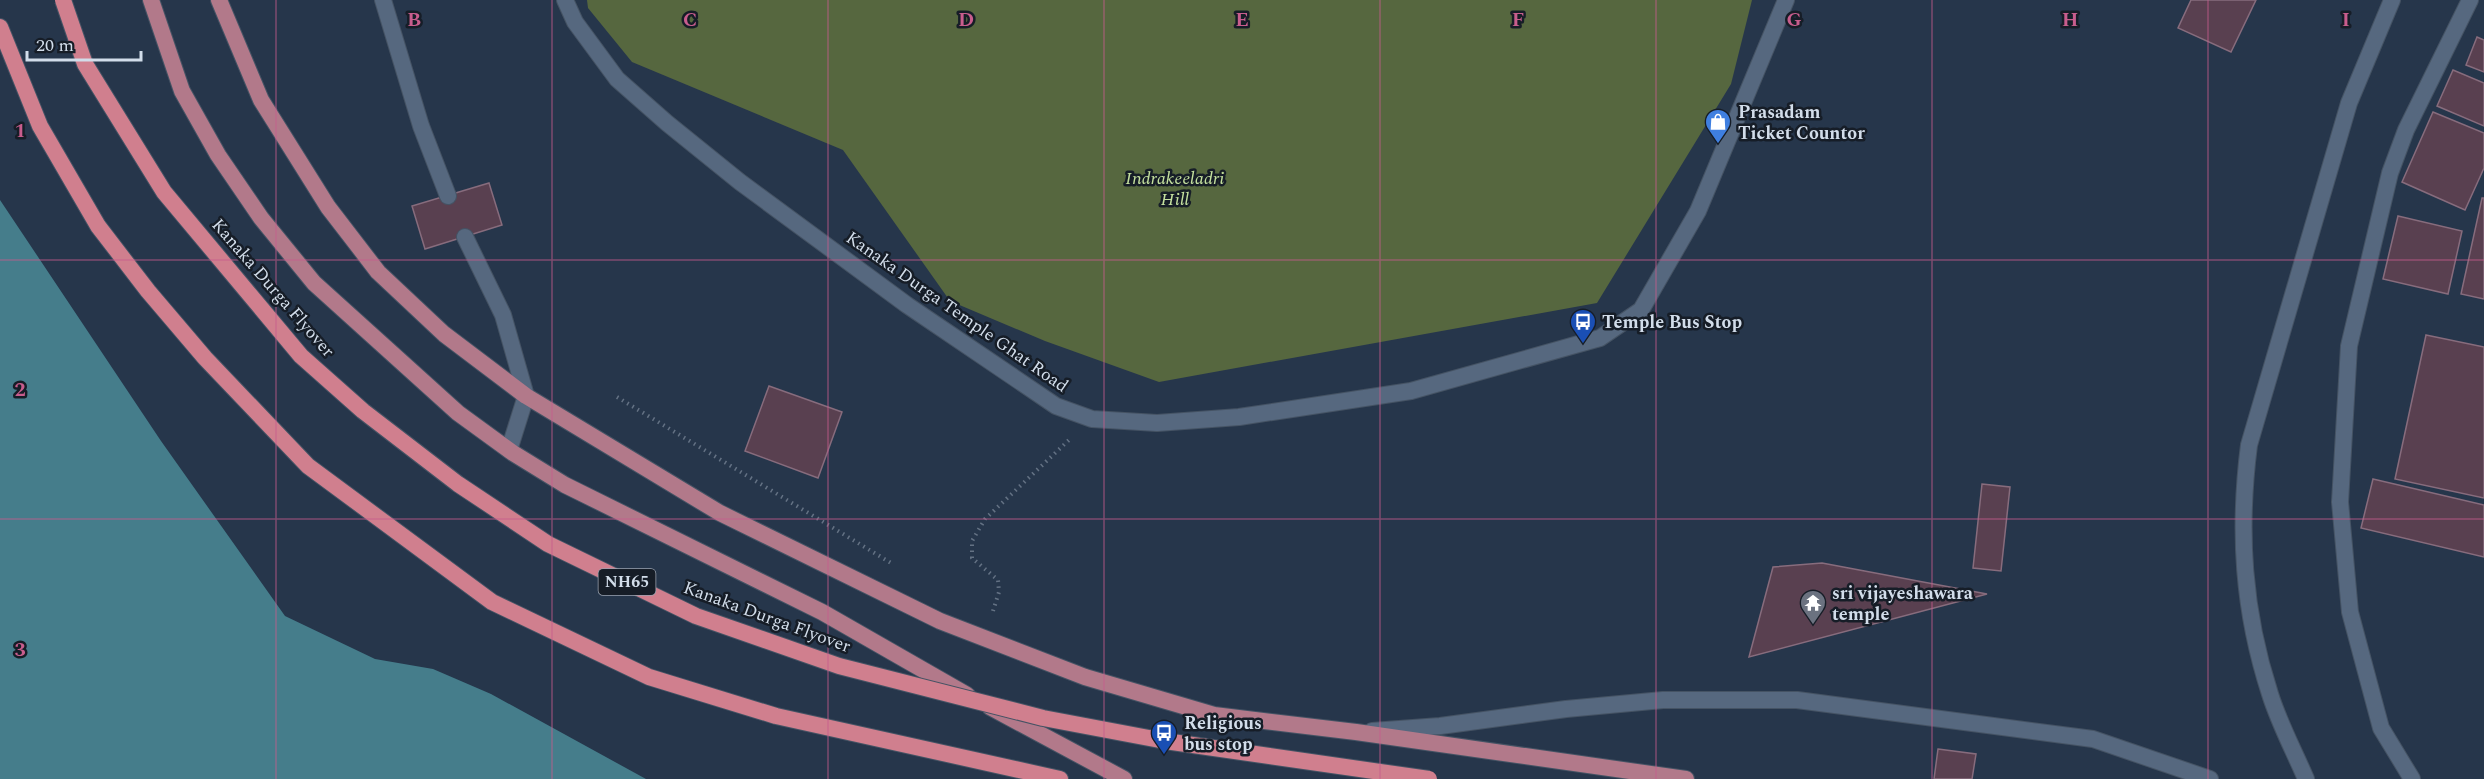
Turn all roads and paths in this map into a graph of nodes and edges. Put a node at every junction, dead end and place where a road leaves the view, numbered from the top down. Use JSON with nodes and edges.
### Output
{"nodes":[{"id":1,"x":63,"y":0,"type":"edge"},
{"id":2,"x":151,"y":0,"type":"edge"},
{"id":3,"x":219,"y":0,"type":"edge"},
{"id":4,"x":383,"y":0,"type":"edge"},
{"id":5,"x":565,"y":0,"type":"edge"},
{"id":6,"x":1786,"y":0,"type":"edge"},
{"id":7,"x":2391,"y":0,"type":"edge"},
{"id":8,"x":2470,"y":0,"type":"edge"},
{"id":9,"x":0,"y":27,"type":"edge"},
{"id":10,"x":448,"y":196,"type":"dead end"},
{"id":11,"x":465,"y":237,"type":"dead end"},
{"id":12,"x":526,"y":396,"type":"junction"},
{"id":13,"x":617,"y":398,"type":"dead end"},
{"id":14,"x":1092,"y":418,"type":"junction"},
{"id":15,"x":509,"y":450,"type":"junction"},
{"id":16,"x":897,"y":567,"type":"dead end"},
{"id":17,"x":990,"y":620,"type":"dead end"},
{"id":18,"x":1356,"y":732,"type":"junction"},
{"id":19,"x":1060,"y":779,"type":"edge"},
{"id":20,"x":1124,"y":779,"type":"edge"},
{"id":21,"x":1429,"y":779,"type":"edge"},
{"id":22,"x":1686,"y":779,"type":"edge"},
{"id":23,"x":2210,"y":779,"type":"edge"},
{"id":24,"x":2306,"y":779,"type":"edge"},
{"id":25,"x":2412,"y":779,"type":"edge"}],
"edges":[{"from":1,"to":21,"type":"highway","name":"Kanaka Durga Flyover","number":"NH65","bridge":true},
{"from":2,"to":15,"type":"main road"},
{"from":3,"to":12,"type":"main road"},
{"from":4,"to":10,"type":"main road"},
{"from":5,"to":14,"type":"main road","name":"Kanaka Durga Temple Ghat Road"},
{"from":6,"to":14,"type":"main road","name":"Kanaka Durga Temple Ghat Road"},
{"from":7,"to":24,"type":"main road"},
{"from":8,"to":25,"type":"main road"},
{"from":9,"to":19,"type":"highway"},
{"from":11,"to":12,"type":"main road"},
{"from":12,"to":15,"type":"main road"},
{"from":12,"to":18,"type":"main road"},
{"from":13,"to":16,"type":"path"},
{"from":14,"to":17,"type":"path"},
{"from":15,"to":20,"type":"main road"},
{"from":18,"to":22,"type":"main road"},
{"from":18,"to":23,"type":"main road"}]}
